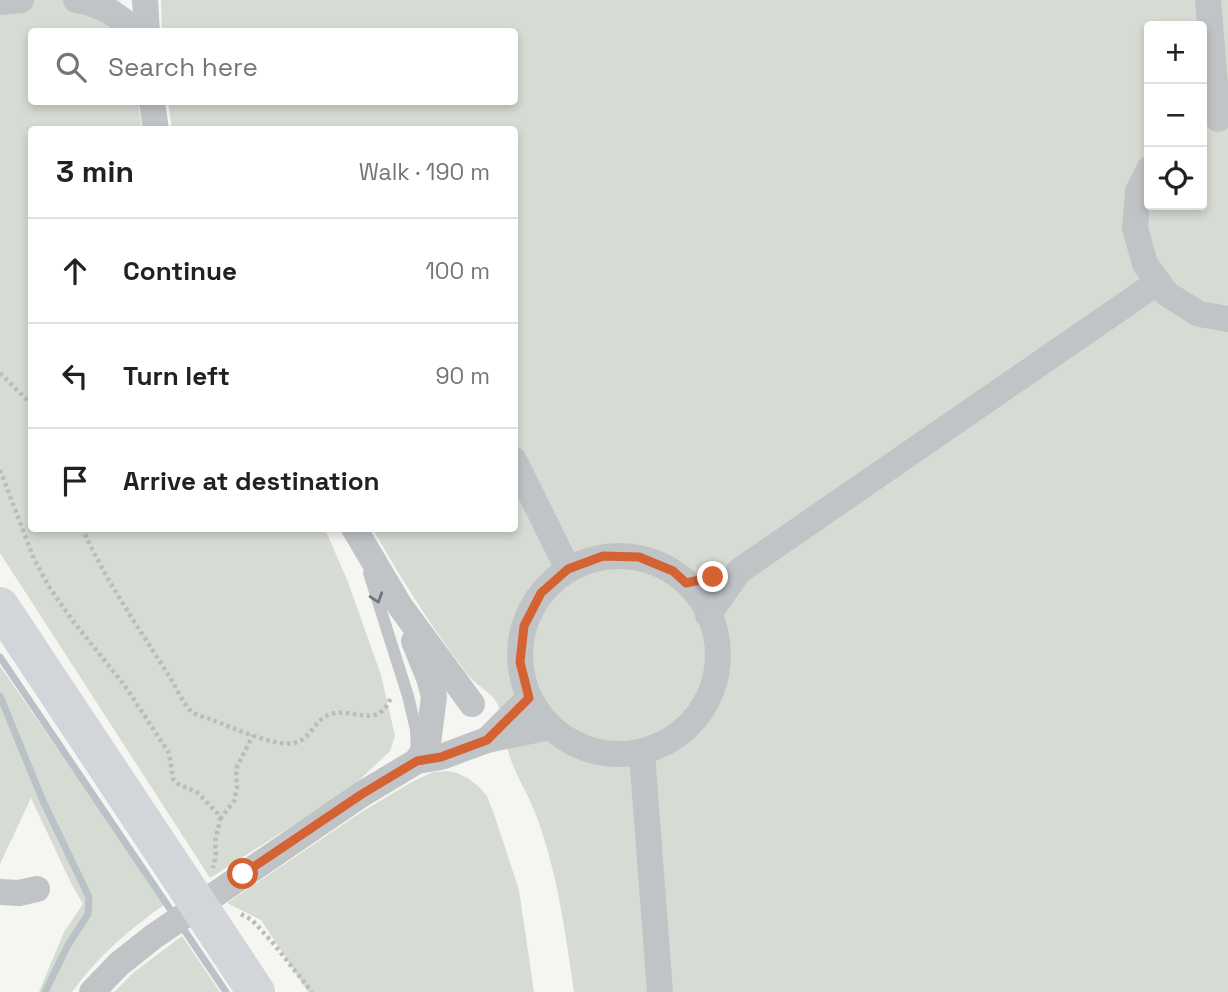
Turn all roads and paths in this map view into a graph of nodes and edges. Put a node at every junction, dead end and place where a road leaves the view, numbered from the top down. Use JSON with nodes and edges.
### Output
{"nodes":[{"id":1,"x":21,"y":0,"type":"edge"},
{"id":2,"x":76,"y":0,"type":"edge"},
{"id":3,"x":145,"y":0,"type":"edge"},
{"id":4,"x":1208,"y":0,"type":"edge"},
{"id":5,"x":0,"y":2,"type":"edge"},
{"id":6,"x":133,"y":28,"type":"edge"},
{"id":7,"x":147,"y":28,"type":"edge"},
{"id":8,"x":152,"y":105,"type":"edge"},
{"id":9,"x":1216,"y":121,"type":"edge"},
{"id":10,"x":155,"y":126,"type":"edge"},
{"id":11,"x":1144,"y":179,"type":"edge"},
{"id":12,"x":1158,"y":282,"type":"junction"},
{"id":13,"x":1228,"y":319,"type":"edge"},
{"id":14,"x":0,"y":373,"type":"edge"},
{"id":15,"x":28,"y":401,"type":"edge"},
{"id":16,"x":518,"y":468,"type":"edge"},
{"id":17,"x":0,"y":470,"type":"edge"},
{"id":18,"x":84,"y":532,"type":"edge"},
{"id":19,"x":355,"y":532,"type":"edge"},
{"id":20,"x":356,"y":532,"type":"edge"},
{"id":21,"x":568,"y":569,"type":"junction"},
{"id":22,"x":739,"y":571,"type":"junction"},
{"id":23,"x":686,"y":583,"type":"junction"},
{"id":24,"x":0,"y":606,"type":"edge"},
{"id":25,"x":400,"y":606,"type":"junction"},
{"id":26,"x":708,"y":615,"type":"junction"},
{"id":27,"x":393,"y":693,"type":"dead end"},
{"id":28,"x":529,"y":698,"type":"junction"},
{"id":29,"x":432,"y":721,"type":"junction"},
{"id":30,"x":550,"y":727,"type":"junction"},
{"id":31,"x":253,"y":736,"type":"junction"},
{"id":32,"x":487,"y":740,"type":"junction"},
{"id":33,"x":642,"y":754,"type":"junction"},
{"id":34,"x":417,"y":761,"type":"junction"},
{"id":35,"x":220,"y":820,"type":"junction"},
{"id":36,"x":212,"y":875,"type":"dead end"},
{"id":37,"x":37,"y":889,"type":"dead end"},
{"id":38,"x":0,"y":892,"type":"edge"},
{"id":39,"x":234,"y":909,"type":"dead end"},
{"id":40,"x":92,"y":992,"type":"edge"},
{"id":41,"x":256,"y":992,"type":"edge"},
{"id":42,"x":312,"y":992,"type":"edge"},
{"id":43,"x":660,"y":992,"type":"edge"}],
"edges":[{"from":1,"to":5,"type":"street"},
{"from":2,"to":6,"type":"street"},
{"from":3,"to":7,"type":"street"},
{"from":4,"to":9,"type":"street"},
{"from":8,"to":10,"type":"street"},
{"from":11,"to":12,"type":"street"},
{"from":12,"to":13,"type":"street"},
{"from":12,"to":22,"type":"street"},
{"from":14,"to":15,"type":"path"},
{"from":16,"to":21,"type":"street"},
{"from":17,"to":35,"type":"path"},
{"from":18,"to":31,"type":"path"},
{"from":19,"to":34,"type":"lane","one_way":true},
{"from":20,"to":25,"type":"street"},
{"from":21,"to":23,"type":"street"},
{"from":21,"to":28,"type":"street"},
{"from":22,"to":23,"type":"street"},
{"from":22,"to":26,"type":"street"},
{"from":23,"to":26,"type":"street"},
{"from":24,"to":41,"type":"highway"},
{"from":25,"to":29,"type":"street"},
{"from":25,"to":29,"type":"street"},
{"from":26,"to":33,"type":"street"},
{"from":27,"to":31,"type":"path"},
{"from":28,"to":30,"type":"street"},
{"from":28,"to":32,"type":"street"},
{"from":29,"to":34,"type":"street"},
{"from":30,"to":32,"type":"street"},
{"from":30,"to":33,"type":"street"},
{"from":31,"to":35,"type":"path"},
{"from":32,"to":34,"type":"street"},
{"from":33,"to":43,"type":"street"},
{"from":34,"to":40,"type":"street"},
{"from":35,"to":36,"type":"path"},
{"from":37,"to":38,"type":"street"},
{"from":39,"to":42,"type":"path"}]}
